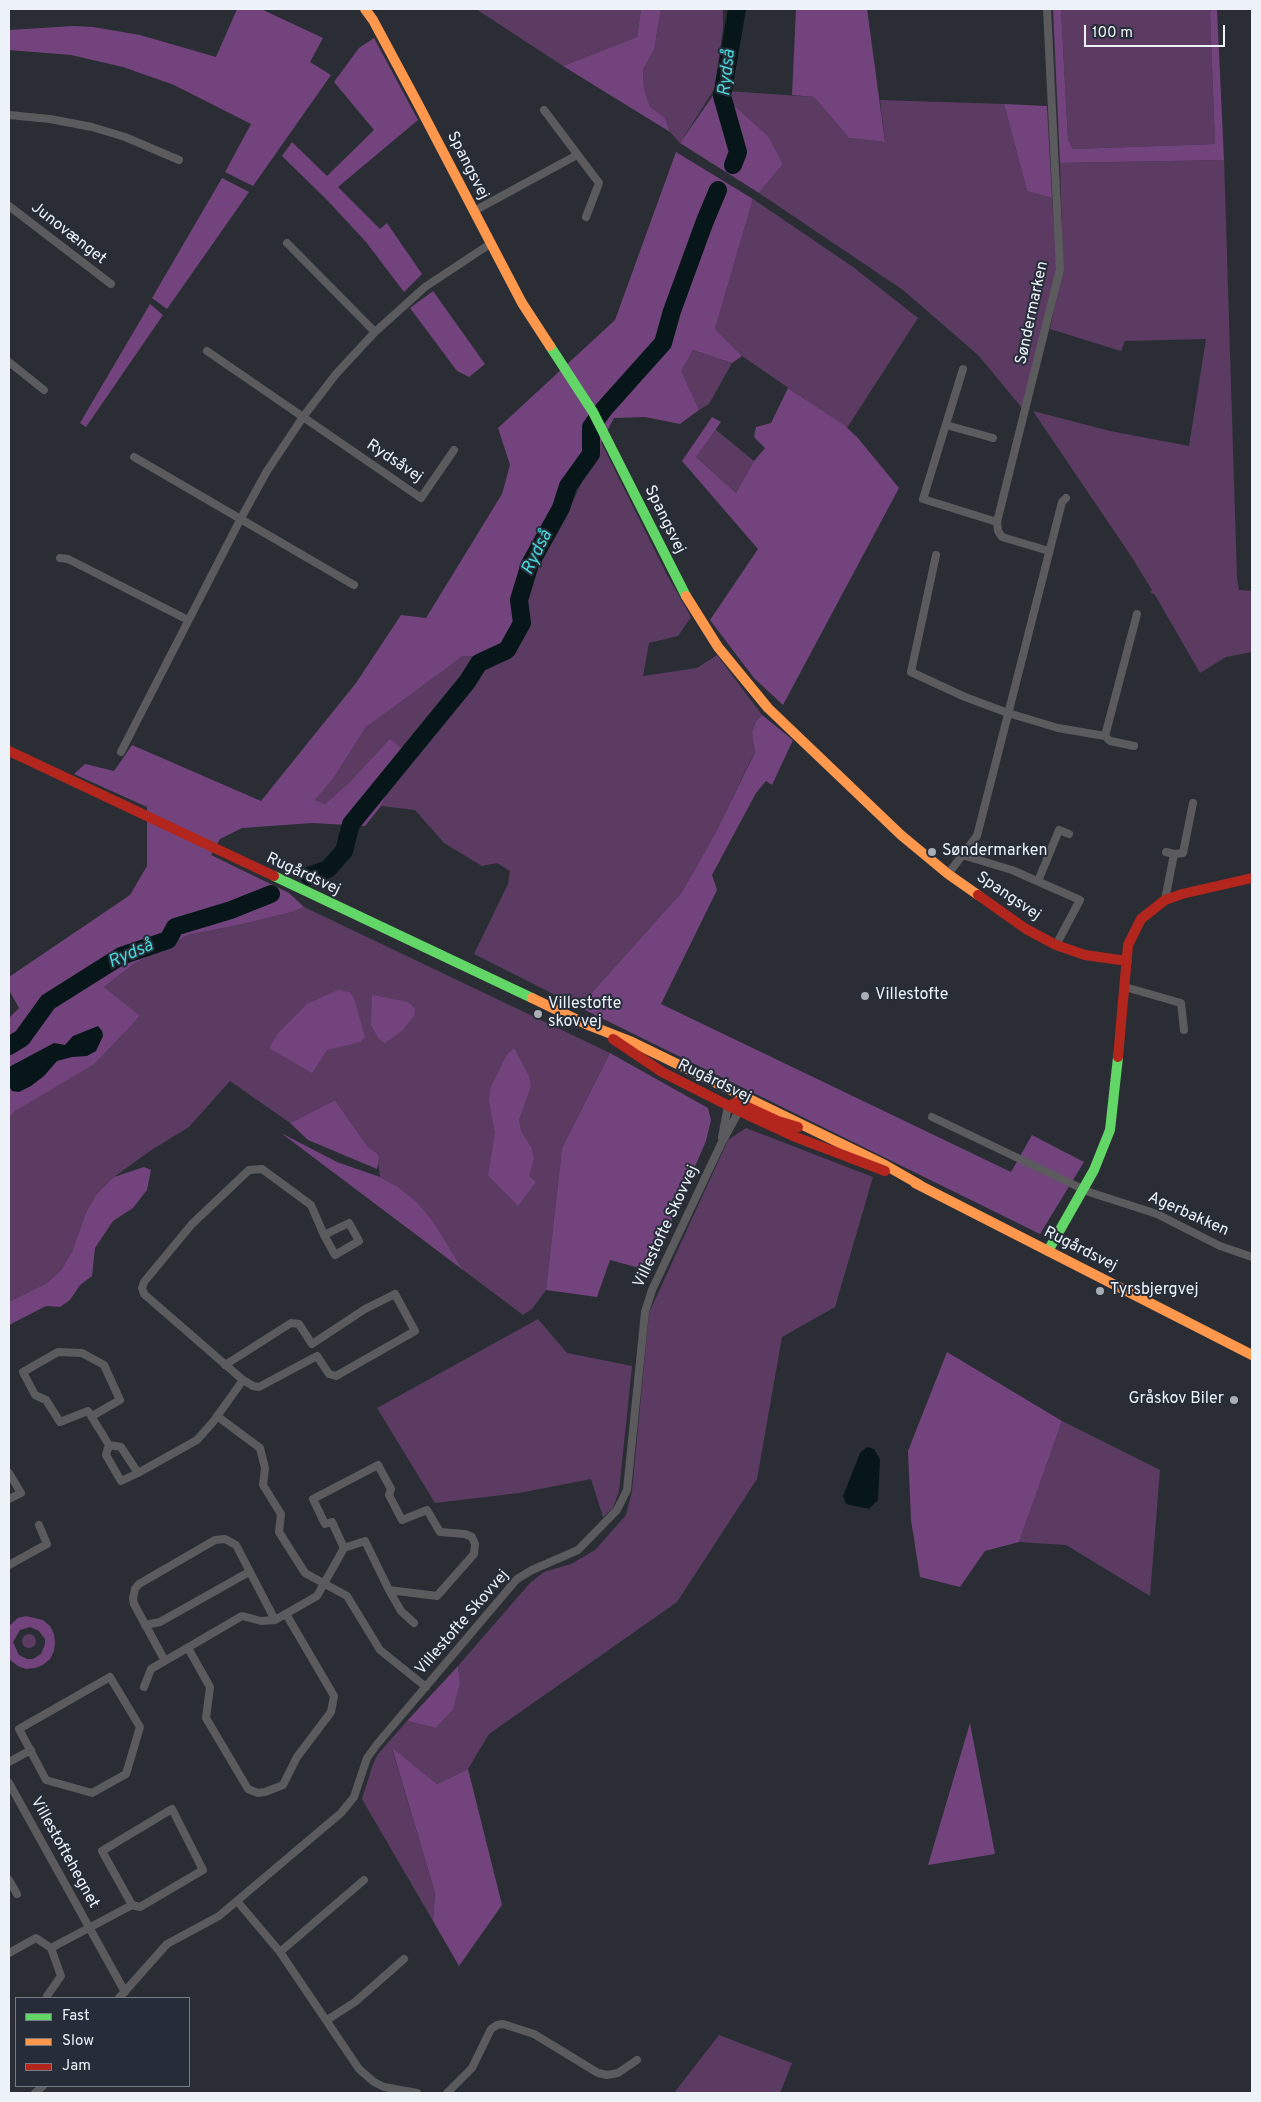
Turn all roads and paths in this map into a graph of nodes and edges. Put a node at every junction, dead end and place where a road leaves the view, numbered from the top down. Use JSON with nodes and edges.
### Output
{"nodes":[{"id":1,"x":365,"y":9,"type":"edge"},
{"id":2,"x":1047,"y":9,"type":"edge"},
{"id":3,"x":544,"y":110,"type":"dead end"},
{"id":4,"x":9,"y":115,"type":"edge"},
{"id":5,"x":578,"y":155,"type":"junction"},
{"id":6,"x":178,"y":160,"type":"dead end"},
{"id":7,"x":9,"y":206,"type":"edge"},
{"id":8,"x":474,"y":212,"type":"junction"},
{"id":9,"x":586,"y":217,"type":"dead end"},
{"id":10,"x":287,"y":244,"type":"dead end"},
{"id":11,"x":490,"y":244,"type":"junction"},
{"id":12,"x":111,"y":284,"type":"dead end"},
{"id":13,"x":375,"y":332,"type":"junction"},
{"id":14,"x":207,"y":351,"type":"dead end"},
{"id":15,"x":9,"y":362,"type":"edge"},
{"id":16,"x":963,"y":369,"type":"dead end"},
{"id":17,"x":44,"y":390,"type":"dead end"},
{"id":18,"x":304,"y":417,"type":"junction"},
{"id":19,"x":946,"y":426,"type":"junction"},
{"id":20,"x":993,"y":438,"type":"dead end"},
{"id":21,"x":454,"y":450,"type":"dead end"},
{"id":22,"x":134,"y":456,"type":"dead end"},
{"id":23,"x":1066,"y":498,"type":"dead end"},
{"id":24,"x":240,"y":520,"type":"junction"},
{"id":25,"x":997,"y":522,"type":"junction"},
{"id":26,"x":1049,"y":551,"type":"junction"},
{"id":27,"x":936,"y":555,"type":"dead end"},
{"id":28,"x":60,"y":558,"type":"dead end"},
{"id":29,"x":354,"y":585,"type":"dead end"},
{"id":30,"x":1137,"y":614,"type":"dead end"},
{"id":31,"x":188,"y":620,"type":"junction"},
{"id":32,"x":1008,"y":713,"type":"junction"},
{"id":33,"x":1105,"y":736,"type":"junction"},
{"id":34,"x":1134,"y":746,"type":"dead end"},
{"id":35,"x":9,"y":752,"type":"edge"},
{"id":36,"x":121,"y":752,"type":"dead end"},
{"id":37,"x":1192,"y":803,"type":"dead end"},
{"id":38,"x":1069,"y":834,"type":"dead end"},
{"id":39,"x":962,"y":855,"type":"junction"},
{"id":40,"x":948,"y":874,"type":"junction"},
{"id":41,"x":1252,"y":878,"type":"edge"},
{"id":42,"x":1038,"y":881,"type":"junction"},
{"id":43,"x":1165,"y":900,"type":"junction"},
{"id":44,"x":1056,"y":945,"type":"junction"},
{"id":45,"x":1127,"y":961,"type":"junction"},
{"id":46,"x":1124,"y":987,"type":"junction"},
{"id":47,"x":586,"y":1024,"type":"junction"},
{"id":48,"x":1184,"y":1030,"type":"dead end"},
{"id":49,"x":735,"y":1092,"type":"junction"},
{"id":50,"x":743,"y":1104,"type":"junction"},
{"id":51,"x":728,"y":1106,"type":"junction"},
{"id":52,"x":932,"y":1117,"type":"dead end"},
{"id":53,"x":721,"y":1144,"type":"junction"},
{"id":54,"x":920,"y":1185,"type":"junction"},
{"id":55,"x":1084,"y":1189,"type":"junction"},
{"id":56,"x":324,"y":1235,"type":"junction"},
{"id":57,"x":1048,"y":1251,"type":"junction"},
{"id":58,"x":1252,"y":1257,"type":"edge"},
{"id":59,"x":1252,"y":1355,"type":"edge"},
{"id":60,"x":225,"y":1365,"type":"junction"},
{"id":61,"x":243,"y":1380,"type":"junction"},
{"id":62,"x":92,"y":1416,"type":"junction"},
{"id":63,"x":217,"y":1416,"type":"junction"},
{"id":64,"x":109,"y":1445,"type":"junction"},
{"id":65,"x":9,"y":1473,"type":"edge"},
{"id":66,"x":138,"y":1473,"type":"junction"},
{"id":67,"x":9,"y":1499,"type":"edge"},
{"id":68,"x":38,"y":1525,"type":"dead end"},
{"id":69,"x":344,"y":1548,"type":"junction"},
{"id":70,"x":9,"y":1565,"type":"edge"},
{"id":71,"x":249,"y":1572,"type":"junction"},
{"id":72,"x":325,"y":1583,"type":"junction"},
{"id":73,"x":389,"y":1590,"type":"junction"},
{"id":74,"x":286,"y":1614,"type":"junction"},
{"id":75,"x":275,"y":1620,"type":"junction"},
{"id":76,"x":414,"y":1623,"type":"dead end"},
{"id":77,"x":145,"y":1625,"type":"junction"},
{"id":78,"x":188,"y":1648,"type":"junction"},
{"id":79,"x":165,"y":1661,"type":"junction"},
{"id":80,"x":144,"y":1687,"type":"dead end"},
{"id":81,"x":426,"y":1687,"type":"junction"},
{"id":82,"x":31,"y":1750,"type":"junction"},
{"id":83,"x":9,"y":1762,"type":"edge"},
{"id":84,"x":9,"y":1783,"type":"edge"},
{"id":85,"x":11,"y":1794,"type":"edge"},
{"id":86,"x":9,"y":1880,"type":"edge"},
{"id":87,"x":364,"y":1880,"type":"dead end"},
{"id":88,"x":17,"y":1894,"type":"dead end"},
{"id":89,"x":237,"y":1901,"type":"junction"},
{"id":90,"x":132,"y":1905,"type":"junction"},
{"id":91,"x":90,"y":1928,"type":"junction"},
{"id":92,"x":51,"y":1948,"type":"junction"},
{"id":93,"x":280,"y":1952,"type":"junction"},
{"id":94,"x":9,"y":1953,"type":"edge"},
{"id":95,"x":404,"y":1959,"type":"dead end"},
{"id":96,"x":125,"y":1992,"type":"junction"},
{"id":97,"x":47,"y":1996,"type":"dead end"},
{"id":98,"x":120,"y":1997,"type":"edge"},
{"id":99,"x":327,"y":2020,"type":"junction"},
{"id":100,"x":637,"y":2060,"type":"dead end"},
{"id":101,"x":383,"y":2090,"type":"edge"},
{"id":102,"x":417,"y":2093,"type":"edge"},
{"id":103,"x":447,"y":2093,"type":"edge"}],
"edges":[{"from":1,"to":8,"type":"main road","name":"Spangsvej"},
{"from":2,"to":25,"type":"street","name":"Søndermarken"},
{"from":3,"to":5,"type":"street"},
{"from":4,"to":6,"type":"street"},
{"from":5,"to":8,"type":"street"},
{"from":5,"to":9,"type":"street"},
{"from":7,"to":12,"type":"street","name":"Junovænget"},
{"from":8,"to":11,"type":"main road","name":"Spangsvej"},
{"from":10,"to":13,"type":"street"},
{"from":11,"to":13,"type":"street"},
{"from":11,"to":40,"type":"main road","name":"Spangsvej"},
{"from":13,"to":18,"type":"street"},
{"from":14,"to":18,"type":"street","name":"Rydsåvej"},
{"from":15,"to":17,"type":"street"},
{"from":16,"to":19,"type":"street"},
{"from":18,"to":21,"type":"street","name":"Rydsåvej"},
{"from":18,"to":24,"type":"street"},
{"from":19,"to":20,"type":"street"},
{"from":19,"to":25,"type":"street"},
{"from":22,"to":24,"type":"street"},
{"from":23,"to":26,"type":"street"},
{"from":24,"to":29,"type":"street"},
{"from":24,"to":31,"type":"street"},
{"from":25,"to":26,"type":"street"},
{"from":26,"to":32,"type":"street"},
{"from":27,"to":32,"type":"street"},
{"from":28,"to":31,"type":"street"},
{"from":30,"to":33,"type":"street"},
{"from":31,"to":36,"type":"street"},
{"from":32,"to":33,"type":"street"},
{"from":32,"to":39,"type":"street"},
{"from":33,"to":34,"type":"street"},
{"from":35,"to":47,"type":"main road","name":"Rugårdsvej"},
{"from":37,"to":43,"type":"street"},
{"from":38,"to":42,"type":"street","name":"Spangsvej"},
{"from":39,"to":40,"type":"street"},
{"from":39,"to":42,"type":"street","name":"Spangsvej"},
{"from":40,"to":44,"type":"main road","name":"Spangsvej"},
{"from":41,"to":43,"type":"main road"},
{"from":42,"to":44,"type":"street","name":"Spangsvej"},
{"from":43,"to":45,"type":"main road"},
{"from":44,"to":45,"type":"main road","name":"Spangsvej"},
{"from":45,"to":46,"type":"main road"},
{"from":46,"to":48,"type":"street"},
{"from":46,"to":55,"type":"main road"},
{"from":47,"to":49,"type":"main road","name":"Rugårdsvej"},
{"from":47,"to":51,"type":"main road","name":"Rugårdsvej"},
{"from":49,"to":50,"type":"main road","name":"Rugårdsvej"},
{"from":49,"to":51,"type":"main road"},
{"from":50,"to":51,"type":"main road"},
{"from":50,"to":53,"type":"street","name":"Villestofte Skovvej"},
{"from":50,"to":54,"type":"main road","name":"Rugårdsvej"},
{"from":50,"to":54,"type":"main road","name":"Rugårdsvej"},
{"from":51,"to":53,"type":"street","name":"Villestofte Skovvej"},
{"from":52,"to":55,"type":"street"},
{"from":53,"to":81,"type":"street","name":"Villestofte Skovvej"},
{"from":54,"to":57,"type":"main road","name":"Rugårdsvej"},
{"from":55,"to":57,"type":"main road"},
{"from":55,"to":58,"type":"street","name":"Agerbakken"},
{"from":56,"to":56,"type":"street"},
{"from":56,"to":60,"type":"street"},
{"from":57,"to":59,"type":"main road","name":"Rugårdsvej"},
{"from":60,"to":61,"type":"street"},
{"from":60,"to":61,"type":"street"},
{"from":61,"to":63,"type":"street"},
{"from":62,"to":62,"type":"street"},
{"from":62,"to":64,"type":"street"},
{"from":63,"to":66,"type":"street"},
{"from":63,"to":72,"type":"street"},
{"from":64,"to":66,"type":"street"},
{"from":64,"to":66,"type":"street"},
{"from":65,"to":67,"type":"street"},
{"from":68,"to":70,"type":"street"},
{"from":69,"to":72,"type":"street"},
{"from":69,"to":73,"type":"street"},
{"from":69,"to":73,"type":"street"},
{"from":71,"to":75,"type":"street"},
{"from":71,"to":77,"type":"street"},
{"from":71,"to":77,"type":"street"},
{"from":72,"to":74,"type":"street"},
{"from":72,"to":81,"type":"street"},
{"from":73,"to":76,"type":"street"},
{"from":74,"to":75,"type":"street"},
{"from":74,"to":78,"type":"street"},
{"from":75,"to":78,"type":"street"},
{"from":77,"to":79,"type":"street"},
{"from":78,"to":79,"type":"street"},
{"from":79,"to":80,"type":"street"},
{"from":81,"to":89,"type":"street","name":"Villestofte Skovvej"},
{"from":82,"to":82,"type":"street","name":"Villestoftehegnet"},
{"from":82,"to":83,"type":"street"},
{"from":84,"to":85,"type":"street","name":"Villestoftehegnet"},
{"from":85,"to":91,"type":"street","name":"Villestoftehegnet"},
{"from":86,"to":88,"type":"street"},
{"from":87,"to":93,"type":"street"},
{"from":89,"to":93,"type":"street"},
{"from":89,"to":96,"type":"street","name":"Villestofte Skovvej"},
{"from":90,"to":90,"type":"street","name":"Villestoftehegnet"},
{"from":90,"to":91,"type":"street","name":"Villestoftehegnet"},
{"from":91,"to":92,"type":"street","name":"Villestoftehegnet"},
{"from":91,"to":96,"type":"street","name":"Villestoftehegnet"},
{"from":92,"to":94,"type":"street"},
{"from":92,"to":97,"type":"street"},
{"from":93,"to":99,"type":"street"},
{"from":95,"to":99,"type":"street"},
{"from":96,"to":98,"type":"street","name":"Villestofte Skovvej"},
{"from":99,"to":101,"type":"street"},
{"from":100,"to":103,"type":"street"},
{"from":101,"to":102,"type":"street"}]}
